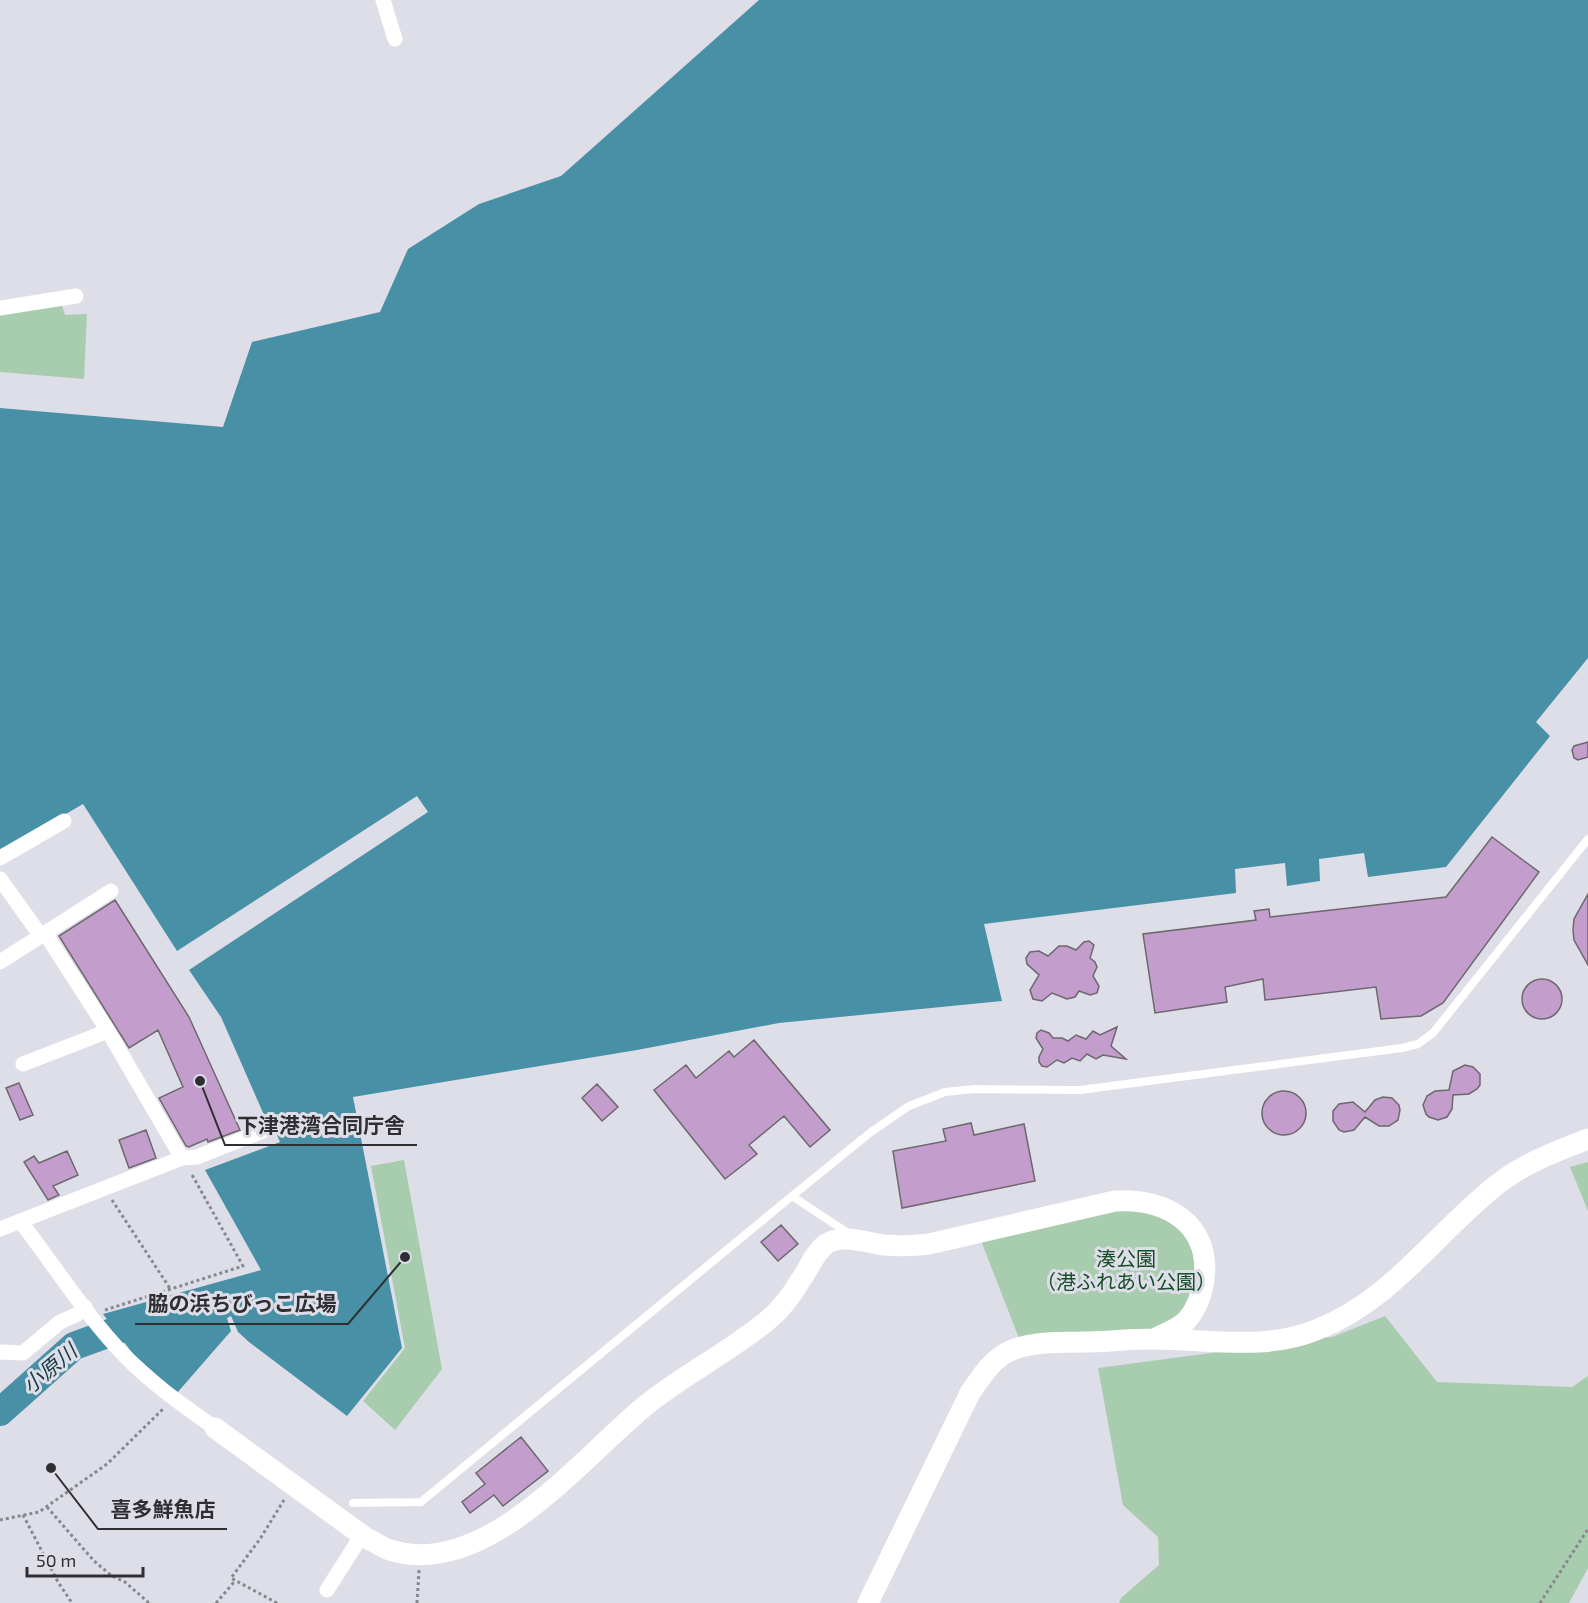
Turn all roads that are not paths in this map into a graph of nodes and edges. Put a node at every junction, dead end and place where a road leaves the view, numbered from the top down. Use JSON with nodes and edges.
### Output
{"nodes":[{"id":1,"x":383,"y":0,"type":"edge"},
{"id":2,"x":395,"y":39,"type":"dead end"},
{"id":3,"x":76,"y":297,"type":"dead end"},
{"id":4,"x":0,"y":308,"type":"edge"},
{"id":5,"x":64,"y":820,"type":"dead end"},
{"id":6,"x":1588,"y":839,"type":"edge"},
{"id":7,"x":0,"y":858,"type":"edge"},
{"id":8,"x":0,"y":879,"type":"edge"},
{"id":9,"x":111,"y":891,"type":"dead end"},
{"id":10,"x":43,"y":935,"type":"junction"},
{"id":11,"x":0,"y":962,"type":"edge"},
{"id":12,"x":108,"y":1031,"type":"junction"},
{"id":13,"x":22,"y":1064,"type":"dead end"},
{"id":14,"x":263,"y":1131,"type":"dead end"},
{"id":15,"x":1588,"y":1139,"type":"edge"},
{"id":16,"x":182,"y":1158,"type":"junction"},
{"id":17,"x":792,"y":1196,"type":"junction"},
{"id":18,"x":20,"y":1221,"type":"junction"},
{"id":19,"x":0,"y":1229,"type":"edge"},
{"id":20,"x":860,"y":1240,"type":"junction"},
{"id":21,"x":1202,"y":1293,"type":"junction"},
{"id":22,"x":89,"y":1313,"type":"junction"},
{"id":23,"x":1154,"y":1339,"type":"junction"},
{"id":24,"x":1233,"y":1342,"type":"junction"},
{"id":25,"x":0,"y":1352,"type":"edge"},
{"id":26,"x":215,"y":1428,"type":"joint"},
{"id":27,"x":353,"y":1503,"type":"dead end"},
{"id":28,"x":362,"y":1535,"type":"junction"},
{"id":29,"x":327,"y":1590,"type":"dead end"},
{"id":30,"x":868,"y":1603,"type":"edge"}],
"edges":[{"from":1,"to":2,"type":"street"},
{"from":3,"to":4,"type":"street"},
{"from":5,"to":7,"type":"street"},
{"from":6,"to":17,"type":"lane"},
{"from":8,"to":10,"type":"street"},
{"from":9,"to":10,"type":"street"},
{"from":10,"to":11,"type":"street"},
{"from":10,"to":12,"type":"street"},
{"from":12,"to":13,"type":"street"},
{"from":12,"to":16,"type":"street"},
{"from":14,"to":16,"type":"street"},
{"from":15,"to":24,"type":"street"},
{"from":16,"to":18,"type":"street"},
{"from":17,"to":20,"type":"lane"},
{"from":17,"to":27,"type":"lane"},
{"from":18,"to":19,"type":"street"},
{"from":18,"to":22,"type":"street"},
{"from":20,"to":21,"type":"street"},
{"from":20,"to":28,"type":"street"},
{"from":21,"to":23,"type":"street"},
{"from":21,"to":24,"type":"street"},
{"from":22,"to":25,"type":"street"},
{"from":22,"to":26,"type":"street"},
{"from":23,"to":24,"type":"street"},
{"from":23,"to":30,"type":"street"},
{"from":26,"to":28,"type":"street"},
{"from":28,"to":29,"type":"street"}]}
